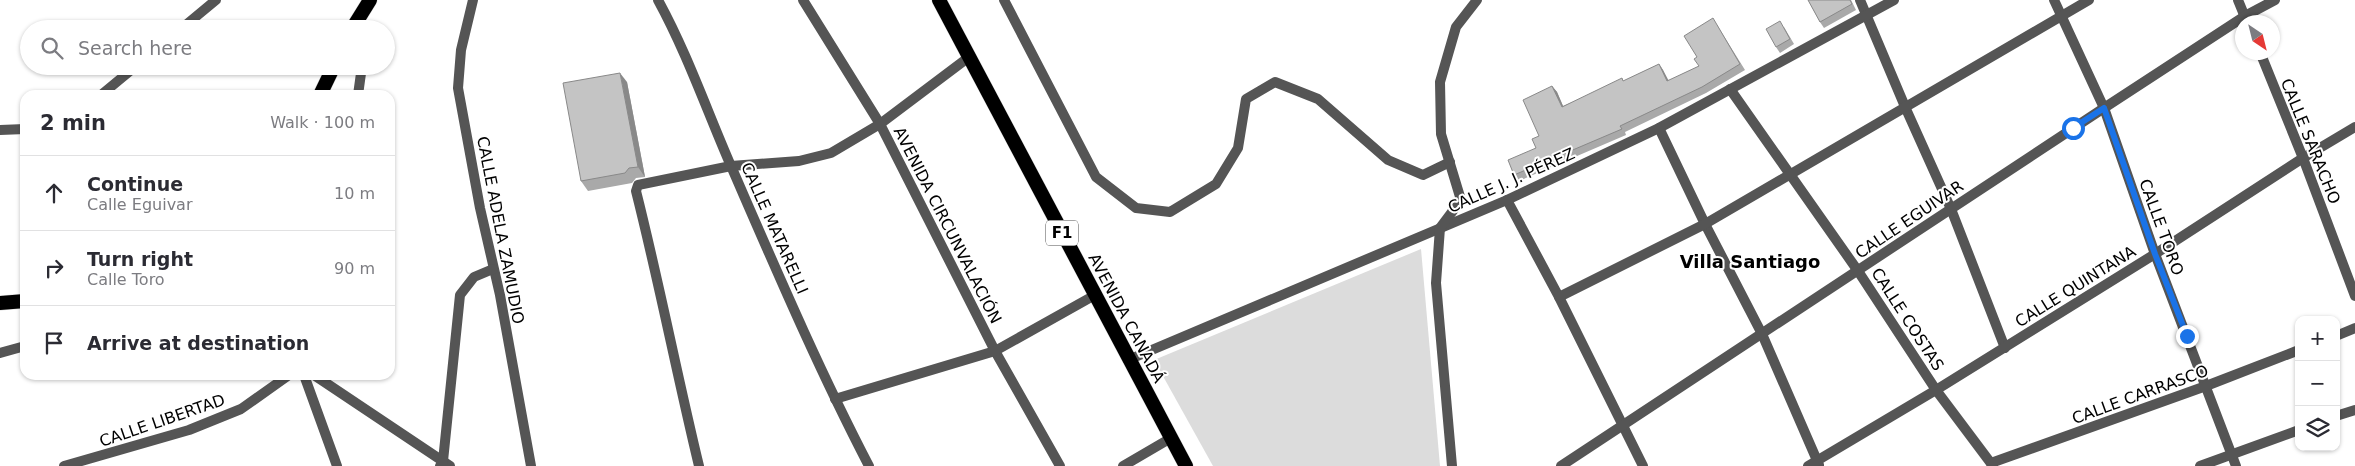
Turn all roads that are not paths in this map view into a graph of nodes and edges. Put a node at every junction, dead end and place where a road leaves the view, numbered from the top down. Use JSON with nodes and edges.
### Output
{"nodes":[{"id":1,"x":216,"y":0,"type":"edge"},
{"id":2,"x":370,"y":0,"type":"edge"},
{"id":3,"x":473,"y":0,"type":"edge"},
{"id":4,"x":658,"y":0,"type":"edge"},
{"id":5,"x":803,"y":0,"type":"edge"},
{"id":6,"x":939,"y":0,"type":"edge"},
{"id":7,"x":1004,"y":0,"type":"edge"},
{"id":8,"x":1477,"y":0,"type":"edge"},
{"id":9,"x":1860,"y":0,"type":"edge"},
{"id":10,"x":1894,"y":0,"type":"edge"},
{"id":11,"x":2054,"y":0,"type":"edge"},
{"id":12,"x":2089,"y":0,"type":"edge"},
{"id":13,"x":2238,"y":0,"type":"edge"},
{"id":14,"x":2275,"y":0,"type":"edge"},
{"id":15,"x":1867,"y":14,"type":"junction"},
{"id":16,"x":2062,"y":15,"type":"junction"},
{"id":17,"x":2245,"y":15,"type":"edge"},
{"id":18,"x":2254,"y":15,"type":"edge"},
{"id":19,"x":192,"y":20,"type":"edge"},
{"id":20,"x":358,"y":20,"type":"edge"},
{"id":21,"x":2235,"y":27,"type":"edge"},
{"id":22,"x":969,"y":57,"type":"junction"},
{"id":23,"x":2263,"y":60,"type":"edge"},
{"id":24,"x":125,"y":75,"type":"edge"},
{"id":25,"x":330,"y":75,"type":"edge"},
{"id":26,"x":361,"y":75,"type":"edge"},
{"id":27,"x":1730,"y":89,"type":"junction"},
{"id":28,"x":107,"y":90,"type":"edge"},
{"id":29,"x":322,"y":90,"type":"edge"},
{"id":30,"x":359,"y":90,"type":"edge"},
{"id":31,"x":1906,"y":108,"type":"junction"},
{"id":32,"x":2104,"y":108,"type":"junction"},
{"id":33,"x":880,"y":124,"type":"junction"},
{"id":34,"x":20,"y":128,"type":"edge"},
{"id":35,"x":1659,"y":128,"type":"junction"},
{"id":36,"x":2355,"y":128,"type":"edge"},
{"id":37,"x":0,"y":130,"type":"edge"},
{"id":38,"x":2303,"y":158,"type":"junction"},
{"id":39,"x":1450,"y":162,"type":"junction"},
{"id":40,"x":731,"y":166,"type":"junction"},
{"id":41,"x":1791,"y":174,"type":"junction"},
{"id":42,"x":1508,"y":200,"type":"junction"},
{"id":43,"x":1951,"y":209,"type":"junction"},
{"id":44,"x":1704,"y":224,"type":"junction"},
{"id":45,"x":1440,"y":228,"type":"junction"},
{"id":46,"x":2155,"y":254,"type":"junction"},
{"id":47,"x":493,"y":269,"type":"junction"},
{"id":48,"x":1858,"y":271,"type":"junction"},
{"id":49,"x":1095,"y":295,"type":"junction"},
{"id":50,"x":2355,"y":296,"type":"edge"},
{"id":51,"x":1559,"y":297,"type":"junction"},
{"id":52,"x":20,"y":302,"type":"edge"},
{"id":53,"x":0,"y":304,"type":"edge"},
{"id":54,"x":2355,"y":328,"type":"edge"},
{"id":55,"x":1762,"y":334,"type":"junction"},
{"id":56,"x":2340,"y":334,"type":"edge"},
{"id":57,"x":20,"y":347,"type":"edge"},
{"id":58,"x":2005,"y":348,"type":"junction"},
{"id":59,"x":995,"y":351,"type":"junction"},
{"id":60,"x":2295,"y":352,"type":"edge"},
{"id":61,"x":0,"y":353,"type":"edge"},
{"id":62,"x":1128,"y":360,"type":"junction"},
{"id":63,"x":282,"y":380,"type":"edge"},
{"id":64,"x":306,"y":380,"type":"edge"},
{"id":65,"x":321,"y":380,"type":"edge"},
{"id":66,"x":2206,"y":386,"type":"junction"},
{"id":67,"x":1936,"y":390,"type":"junction"},
{"id":68,"x":835,"y":399,"type":"junction"},
{"id":69,"x":2355,"y":410,"type":"edge"},
{"id":70,"x":2340,"y":415,"type":"edge"},
{"id":71,"x":1623,"y":427,"type":"junction"},
{"id":72,"x":2295,"y":431,"type":"edge"},
{"id":73,"x":1171,"y":438,"type":"junction"},
{"id":74,"x":2232,"y":455,"type":"junction"},
{"id":75,"x":444,"y":464,"type":"edge"},
{"id":76,"x":1815,"y":464,"type":"edge"},
{"id":77,"x":1992,"y":465,"type":"edge"},
{"id":78,"x":64,"y":466,"type":"edge"},
{"id":79,"x":337,"y":466,"type":"edge"},
{"id":80,"x":531,"y":466,"type":"edge"},
{"id":81,"x":699,"y":466,"type":"edge"},
{"id":82,"x":869,"y":466,"type":"edge"},
{"id":83,"x":1060,"y":466,"type":"edge"},
{"id":84,"x":1123,"y":466,"type":"edge"},
{"id":85,"x":1186,"y":466,"type":"edge"},
{"id":86,"x":1452,"y":466,"type":"edge"},
{"id":87,"x":1561,"y":466,"type":"edge"},
{"id":88,"x":1642,"y":466,"type":"edge"},
{"id":89,"x":2200,"y":466,"type":"edge"},
{"id":90,"x":2236,"y":466,"type":"edge"}],
"edges":[{"from":1,"to":19,"type":"street"},
{"from":2,"to":20,"type":"highway"},
{"from":3,"to":47,"type":"street","name":"CALLE ADELA ZAMUDIO"},
{"from":4,"to":40,"type":"street","name":"CALLE MATARELLI"},
{"from":5,"to":33,"type":"street","name":"AVENIDA CIRCUNVALACIÓN"},
{"from":6,"to":22,"type":"highway","name":"AVENIDA CANADÁ","number":"F1"},
{"from":7,"to":39,"type":"street"},
{"from":8,"to":39,"type":"street"},
{"from":9,"to":15,"type":"street"},
{"from":10,"to":15,"type":"street","name":"CALLE J. J. PÉREZ"},
{"from":11,"to":16,"type":"street","name":"CALLE TORO"},
{"from":12,"to":16,"type":"street"},
{"from":13,"to":17,"type":"street"},
{"from":14,"to":18,"type":"street","name":"CALLE EGUIVAR"},
{"from":15,"to":27,"type":"street","name":"CALLE J. J. PÉREZ"},
{"from":15,"to":31,"type":"street"},
{"from":16,"to":31,"type":"street"},
{"from":16,"to":32,"type":"street","name":"CALLE TORO"},
{"from":21,"to":32,"type":"street","name":"CALLE EGUIVAR"},
{"from":22,"to":33,"type":"street"},
{"from":22,"to":49,"type":"highway","name":"AVENIDA CANADÁ","number":"F1"},
{"from":23,"to":38,"type":"street","name":"CALLE SARACHO"},
{"from":24,"to":28,"type":"street"},
{"from":25,"to":29,"type":"highway"},
{"from":26,"to":30,"type":"street"},
{"from":27,"to":35,"type":"street","name":"CALLE J. J. PÉREZ"},
{"from":27,"to":41,"type":"street","name":"CALLE COSTAS"},
{"from":31,"to":41,"type":"street"},
{"from":31,"to":43,"type":"street"},
{"from":32,"to":43,"type":"street","name":"CALLE EGUIVAR"},
{"from":32,"to":46,"type":"street","name":"CALLE TORO"},
{"from":33,"to":40,"type":"street"},
{"from":33,"to":59,"type":"street","name":"AVENIDA CIRCUNVALACIÓN"},
{"from":34,"to":37,"type":"street"},
{"from":35,"to":42,"type":"street","name":"CALLE J. J. PÉREZ"},
{"from":35,"to":44,"type":"street"},
{"from":36,"to":38,"type":"street","name":"CALLE QUINTANA"},
{"from":38,"to":46,"type":"street","name":"CALLE QUINTANA"},
{"from":38,"to":50,"type":"street","name":"CALLE SARACHO"},
{"from":39,"to":45,"type":"street"},
{"from":40,"to":68,"type":"street","name":"CALLE MATARELLI"},
{"from":40,"to":81,"type":"street"},
{"from":41,"to":44,"type":"street"},
{"from":41,"to":48,"type":"street","name":"CALLE COSTAS"},
{"from":42,"to":45,"type":"street","name":"CALLE J. J. PÉREZ"},
{"from":42,"to":51,"type":"street"},
{"from":43,"to":48,"type":"street","name":"CALLE EGUIVAR"},
{"from":43,"to":58,"type":"street"},
{"from":44,"to":51,"type":"street"},
{"from":44,"to":55,"type":"street"},
{"from":45,"to":62,"type":"street","name":"CALLE J. J. PÉREZ"},
{"from":45,"to":86,"type":"street"},
{"from":46,"to":58,"type":"street","name":"CALLE QUINTANA"},
{"from":46,"to":66,"type":"street","name":"CALLE TORO"},
{"from":47,"to":75,"type":"street"},
{"from":47,"to":80,"type":"street","name":"CALLE ADELA ZAMUDIO"},
{"from":48,"to":55,"type":"street","name":"CALLE EGUIVAR"},
{"from":48,"to":67,"type":"street","name":"CALLE COSTAS"},
{"from":49,"to":59,"type":"street"},
{"from":49,"to":62,"type":"highway","name":"AVENIDA CANADÁ","number":"F1"},
{"from":51,"to":71,"type":"street"},
{"from":52,"to":53,"type":"highway"},
{"from":54,"to":56,"type":"street"},
{"from":55,"to":71,"type":"street","name":"CALLE EGUIVAR"},
{"from":55,"to":76,"type":"street"},
{"from":57,"to":61,"type":"street"},
{"from":58,"to":67,"type":"street","name":"CALLE QUINTANA"},
{"from":59,"to":68,"type":"street"},
{"from":59,"to":83,"type":"street","name":"AVENIDA CIRCUNVALACIÓN"},
{"from":60,"to":66,"type":"street","name":"CALLE CARRASCO"},
{"from":62,"to":73,"type":"highway","name":"AVENIDA CANADÁ","number":"F1"},
{"from":63,"to":78,"type":"street","name":"CALLE LIBERTAD"},
{"from":64,"to":79,"type":"street"},
{"from":65,"to":75,"type":"street"},
{"from":66,"to":74,"type":"street","name":"CALLE TORO"},
{"from":66,"to":77,"type":"street","name":"CALLE CARRASCO"},
{"from":67,"to":76,"type":"street","name":"CALLE QUINTANA"},
{"from":67,"to":77,"type":"street","name":"CALLE COSTAS"},
{"from":68,"to":82,"type":"street","name":"CALLE MATARELLI"},
{"from":69,"to":70,"type":"street"},
{"from":71,"to":87,"type":"street","name":"CALLE EGUIVAR"},
{"from":71,"to":88,"type":"street"},
{"from":72,"to":74,"type":"street"},
{"from":73,"to":84,"type":"street"},
{"from":73,"to":85,"type":"highway","name":"AVENIDA CANADÁ","number":"F1"},
{"from":74,"to":89,"type":"street"},
{"from":74,"to":90,"type":"street","name":"CALLE TORO"}]}
